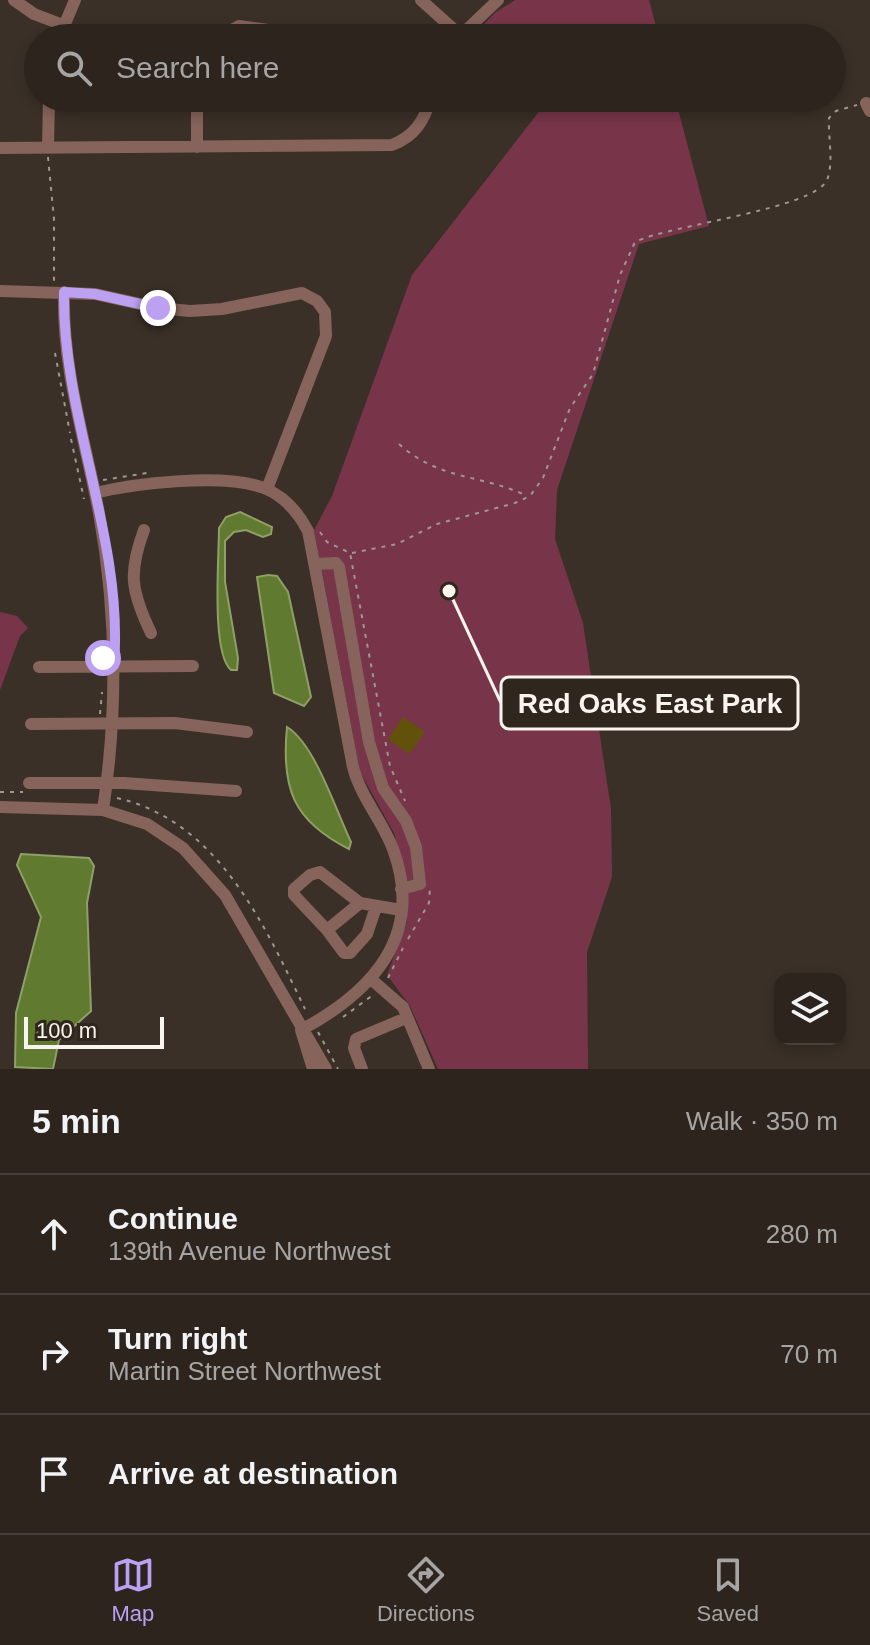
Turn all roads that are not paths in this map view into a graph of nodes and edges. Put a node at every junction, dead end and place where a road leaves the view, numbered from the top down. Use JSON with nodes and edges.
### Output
{"nodes":[{"id":1,"x":14,"y":0,"type":"edge"},
{"id":2,"x":75,"y":0,"type":"edge"},
{"id":3,"x":421,"y":0,"type":"edge"},
{"id":4,"x":498,"y":0,"type":"edge"},
{"id":5,"x":49,"y":24,"type":"edge"},
{"id":6,"x":64,"y":24,"type":"edge"},
{"id":7,"x":446,"y":24,"type":"edge"},
{"id":8,"x":472,"y":24,"type":"edge"},
{"id":9,"x":49,"y":112,"type":"edge"},
{"id":10,"x":197,"y":112,"type":"edge"},
{"id":11,"x":425,"y":112,"type":"edge"},
{"id":12,"x":197,"y":147,"type":"junction"},
{"id":13,"x":0,"y":148,"type":"edge"},
{"id":14,"x":48,"y":148,"type":"junction"},
{"id":15,"x":59,"y":287,"type":"junction"},
{"id":16,"x":0,"y":291,"type":"edge"},
{"id":17,"x":267,"y":489,"type":"junction"},
{"id":18,"x":95,"y":493,"type":"junction"},
{"id":19,"x":144,"y":530,"type":"dead end"},
{"id":20,"x":316,"y":564,"type":"junction"},
{"id":21,"x":134,"y":586,"type":"junction"},
{"id":22,"x":111,"y":589,"type":"junction"},
{"id":23,"x":151,"y":633,"type":"dead end"},
{"id":24,"x":109,"y":666,"type":"junction"},
{"id":25,"x":193,"y":666,"type":"dead end"},
{"id":26,"x":39,"y":667,"type":"dead end"},
{"id":27,"x":31,"y":724,"type":"dead end"},
{"id":28,"x":105,"y":724,"type":"junction"},
{"id":29,"x":247,"y":732,"type":"dead end"},
{"id":30,"x":369,"y":742,"type":"junction"},
{"id":31,"x":349,"y":745,"type":"junction"},
{"id":32,"x":107,"y":782,"type":"junction"},
{"id":33,"x":29,"y":783,"type":"dead end"},
{"id":34,"x":236,"y":791,"type":"dead end"},
{"id":35,"x":0,"y":807,"type":"edge"},
{"id":36,"x":103,"y":810,"type":"junction"},
{"id":37,"x":401,"y":889,"type":"junction"},
{"id":38,"x":360,"y":903,"type":"junction"},
{"id":39,"x":376,"y":907,"type":"junction"},
{"id":40,"x":401,"y":910,"type":"junction"},
{"id":41,"x":327,"y":930,"type":"junction"},
{"id":42,"x":372,"y":980,"type":"junction"},
{"id":43,"x":406,"y":1018,"type":"junction"},
{"id":44,"x":301,"y":1030,"type":"junction"},
{"id":45,"x":313,"y":1069,"type":"edge"},
{"id":46,"x":326,"y":1069,"type":"edge"},
{"id":47,"x":362,"y":1069,"type":"edge"},
{"id":48,"x":429,"y":1069,"type":"edge"}],
"edges":[{"from":1,"to":5,"type":"street"},
{"from":2,"to":6,"type":"street"},
{"from":3,"to":7,"type":"street"},
{"from":4,"to":8,"type":"street"},
{"from":9,"to":14,"type":"street"},
{"from":10,"to":12,"type":"street"},
{"from":11,"to":12,"type":"street"},
{"from":12,"to":14,"type":"street"},
{"from":13,"to":14,"type":"street"},
{"from":15,"to":16,"type":"street"},
{"from":15,"to":17,"type":"street"},
{"from":15,"to":18,"type":"street"},
{"from":17,"to":18,"type":"street"},
{"from":17,"to":20,"type":"street"},
{"from":18,"to":22,"type":"street"},
{"from":19,"to":21,"type":"street"},
{"from":20,"to":30,"type":"street"},
{"from":20,"to":31,"type":"street"},
{"from":21,"to":22,"type":"street"},
{"from":21,"to":23,"type":"street"},
{"from":22,"to":24,"type":"street"},
{"from":24,"to":25,"type":"street"},
{"from":24,"to":26,"type":"street"},
{"from":24,"to":28,"type":"street"},
{"from":27,"to":28,"type":"street"},
{"from":28,"to":29,"type":"street"},
{"from":28,"to":32,"type":"street"},
{"from":30,"to":31,"type":"street"},
{"from":30,"to":37,"type":"street"},
{"from":31,"to":37,"type":"street"},
{"from":32,"to":33,"type":"street"},
{"from":32,"to":34,"type":"street"},
{"from":32,"to":36,"type":"street"},
{"from":35,"to":36,"type":"street"},
{"from":36,"to":44,"type":"street"},
{"from":37,"to":40,"type":"street"},
{"from":38,"to":39,"type":"street"},
{"from":38,"to":41,"type":"street"},
{"from":38,"to":41,"type":"street"},
{"from":39,"to":40,"type":"street"},
{"from":39,"to":41,"type":"street"},
{"from":40,"to":42,"type":"street"},
{"from":42,"to":43,"type":"street"},
{"from":42,"to":44,"type":"street"},
{"from":43,"to":47,"type":"street"},
{"from":43,"to":48,"type":"street"},
{"from":44,"to":45,"type":"street"},
{"from":44,"to":46,"type":"street"}]}
